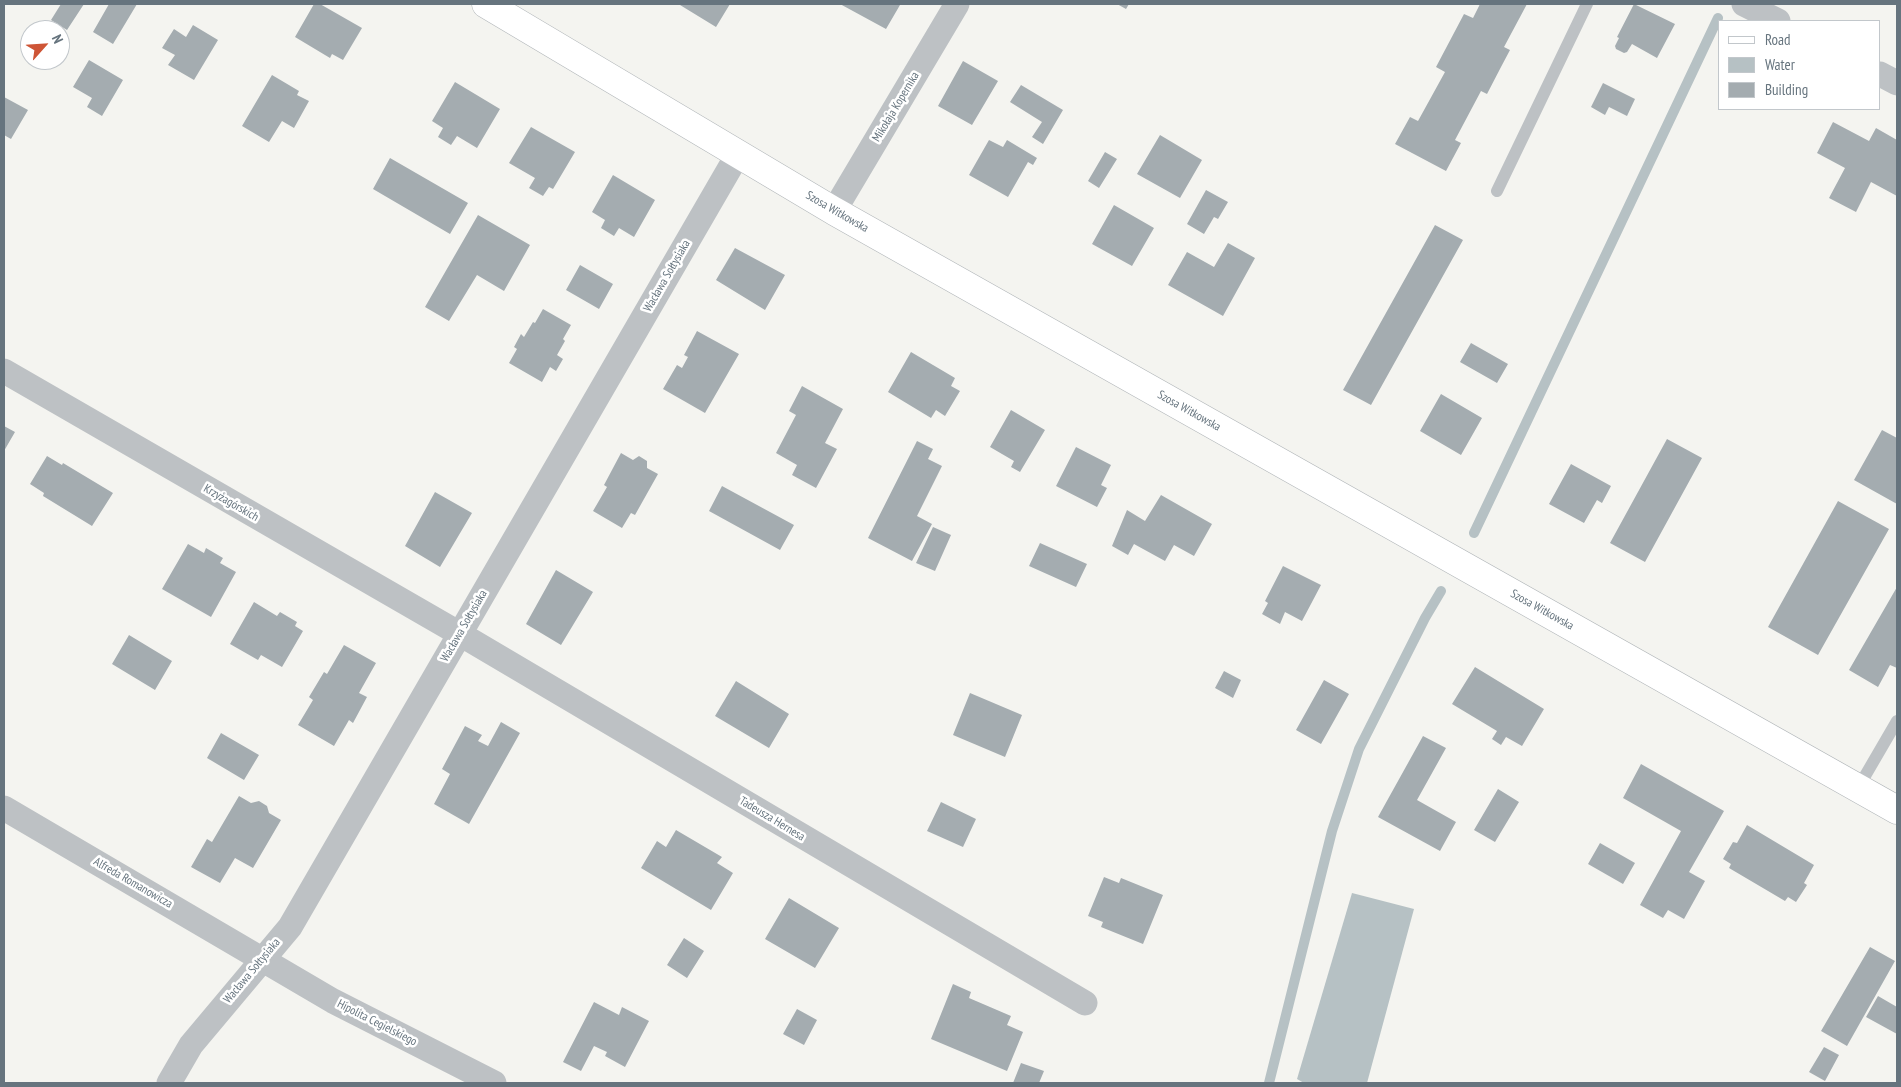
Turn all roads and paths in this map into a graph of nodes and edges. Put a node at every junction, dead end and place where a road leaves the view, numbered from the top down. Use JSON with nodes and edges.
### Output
{"nodes":[{"id":1,"x":486,"y":4,"type":"edge"},
{"id":2,"x":957,"y":4,"type":"edge"},
{"id":3,"x":1587,"y":4,"type":"edge"},
{"id":4,"x":1744,"y":4,"type":"edge"},
{"id":5,"x":1776,"y":20,"type":"edge"},
{"id":6,"x":1881,"y":75,"type":"edge"},
{"id":7,"x":1897,"y":83,"type":"edge"},
{"id":8,"x":738,"y":154,"type":"junction"},
{"id":9,"x":1497,"y":190,"type":"dead end"},
{"id":10,"x":834,"y":211,"type":"junction"},
{"id":11,"x":4,"y":371,"type":"edge"},
{"id":12,"x":460,"y":634,"type":"junction"},
{"id":13,"x":1897,"y":721,"type":"edge"},
{"id":14,"x":1858,"y":788,"type":"junction"},
{"id":15,"x":4,"y":808,"type":"edge"},
{"id":16,"x":1897,"y":810,"type":"edge"},
{"id":17,"x":263,"y":958,"type":"junction"},
{"id":18,"x":1085,"y":1003,"type":"dead end"},
{"id":19,"x":169,"y":1083,"type":"edge"},
{"id":20,"x":494,"y":1083,"type":"edge"}],
"edges":[{"from":1,"to":8,"type":"street","name":"Szosa Witkowska"},
{"from":2,"to":10,"type":"street","name":"Mikołaja Kopernika"},
{"from":3,"to":9,"type":"lane"},
{"from":4,"to":5,"type":"street"},
{"from":6,"to":7,"type":"street"},
{"from":8,"to":10,"type":"street","name":"Szosa Witkowska"},
{"from":8,"to":12,"type":"street","name":"Wacława Sołtysiaka"},
{"from":10,"to":14,"type":"street","name":"Szosa Witkowska"},
{"from":11,"to":12,"type":"street","name":"Krzyżagórskich"},
{"from":12,"to":17,"type":"street","name":"Wacława Sołtysiaka"},
{"from":12,"to":18,"type":"street","name":"Tadeusza Hernesa"},
{"from":13,"to":14,"type":"lane"},
{"from":14,"to":16,"type":"street","name":"Szosa Witkowska"},
{"from":15,"to":17,"type":"street","name":"Alfreda Romanowicza"},
{"from":17,"to":19,"type":"street","name":"Wacława Sołtysiaka"},
{"from":17,"to":20,"type":"street","name":"Hipolita Cegielskiego"}]}
